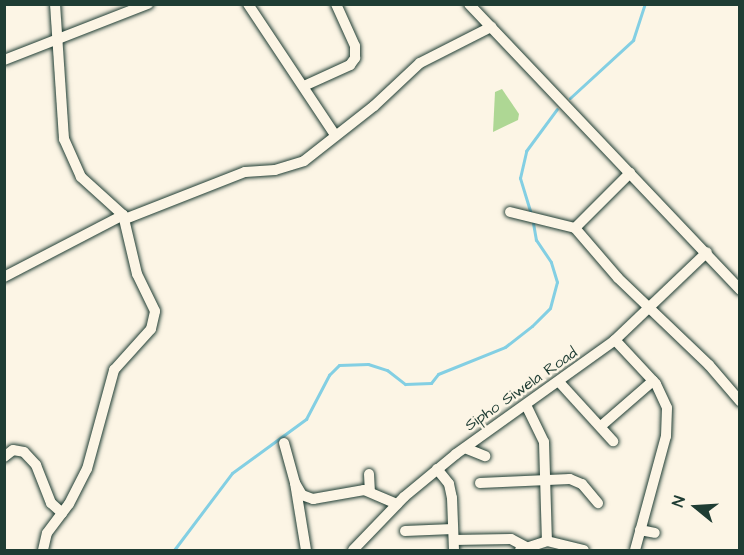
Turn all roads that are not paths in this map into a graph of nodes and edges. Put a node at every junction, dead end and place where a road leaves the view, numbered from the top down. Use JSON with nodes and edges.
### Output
{"nodes":[{"id":1,"x":55,"y":4,"type":"edge"},
{"id":2,"x":248,"y":4,"type":"edge"},
{"id":3,"x":336,"y":4,"type":"edge"},
{"id":4,"x":469,"y":4,"type":"edge"},
{"id":5,"x":142,"y":6,"type":"edge"},
{"id":6,"x":491,"y":27,"type":"junction"},
{"id":7,"x":56,"y":41,"type":"junction"},
{"id":8,"x":4,"y":60,"type":"edge"},
{"id":9,"x":304,"y":86,"type":"junction"},
{"id":10,"x":335,"y":135,"type":"junction"},
{"id":11,"x":630,"y":173,"type":"junction"},
{"id":12,"x":510,"y":212,"type":"dead end"},
{"id":13,"x":124,"y":217,"type":"junction"},
{"id":14,"x":575,"y":228,"type":"junction"},
{"id":15,"x":707,"y":252,"type":"junction"},
{"id":16,"x":4,"y":277,"type":"edge"},
{"id":17,"x":740,"y":290,"type":"edge"},
{"id":18,"x":648,"y":308,"type":"junction"},
{"id":19,"x":615,"y":340,"type":"junction"},
{"id":20,"x":653,"y":381,"type":"junction"},
{"id":21,"x":560,"y":383,"type":"junction"},
{"id":22,"x":740,"y":401,"type":"edge"},
{"id":23,"x":526,"y":405,"type":"junction"},
{"id":24,"x":601,"y":426,"type":"junction"},
{"id":25,"x":614,"y":441,"type":"dead end"},
{"id":26,"x":284,"y":443,"type":"dead end"},
{"id":27,"x":465,"y":448,"type":"junction"},
{"id":28,"x":485,"y":456,"type":"dead end"},
{"id":29,"x":4,"y":457,"type":"edge"},
{"id":30,"x":437,"y":469,"type":"junction"},
{"id":31,"x":369,"y":474,"type":"dead end"},
{"id":32,"x":546,"y":480,"type":"junction"},
{"id":33,"x":295,"y":483,"type":"junction"},
{"id":34,"x":480,"y":483,"type":"dead end"},
{"id":35,"x":370,"y":491,"type":"junction"},
{"id":36,"x":598,"y":503,"type":"dead end"},
{"id":37,"x":397,"y":504,"type":"junction"},
{"id":38,"x":62,"y":513,"type":"junction"},
{"id":39,"x":640,"y":530,"type":"junction"},
{"id":40,"x":405,"y":531,"type":"dead end"},
{"id":41,"x":655,"y":533,"type":"dead end"},
{"id":42,"x":454,"y":540,"type":"edge"},
{"id":43,"x":547,"y":541,"type":"junction"},
{"id":44,"x":523,"y":549,"type":"edge"},
{"id":45,"x":43,"y":550,"type":"edge"},
{"id":46,"x":306,"y":550,"type":"edge"},
{"id":47,"x":353,"y":550,"type":"edge"},
{"id":48,"x":584,"y":550,"type":"edge"},
{"id":49,"x":635,"y":550,"type":"edge"}],
"edges":[{"from":1,"to":7,"type":"street"},
{"from":2,"to":9,"type":"street"},
{"from":3,"to":9,"type":"street"},
{"from":4,"to":6,"type":"street"},
{"from":5,"to":7,"type":"street"},
{"from":6,"to":10,"type":"street"},
{"from":6,"to":11,"type":"street"},
{"from":7,"to":8,"type":"street"},
{"from":7,"to":13,"type":"street"},
{"from":9,"to":10,"type":"street"},
{"from":10,"to":13,"type":"street"},
{"from":11,"to":14,"type":"street"},
{"from":11,"to":15,"type":"street"},
{"from":12,"to":14,"type":"street"},
{"from":13,"to":16,"type":"street"},
{"from":13,"to":38,"type":"street"},
{"from":14,"to":18,"type":"street"},
{"from":15,"to":17,"type":"street"},
{"from":15,"to":18,"type":"street","name":"Sipho Siwela Road"},
{"from":18,"to":19,"type":"street","name":"Sipho Siwela Road"},
{"from":18,"to":22,"type":"street"},
{"from":19,"to":20,"type":"street"},
{"from":19,"to":21,"type":"street","name":"Sipho Siwela Road"},
{"from":20,"to":24,"type":"street"},
{"from":20,"to":39,"type":"street"},
{"from":21,"to":23,"type":"street","name":"Sipho Siwela Road"},
{"from":21,"to":24,"type":"street"},
{"from":23,"to":27,"type":"street","name":"Sipho Siwela Road"},
{"from":23,"to":32,"type":"street"},
{"from":24,"to":25,"type":"street"},
{"from":26,"to":33,"type":"street"},
{"from":27,"to":28,"type":"street"},
{"from":27,"to":30,"type":"street","name":"Sipho Siwela Road"},
{"from":29,"to":38,"type":"street"},
{"from":30,"to":37,"type":"street","name":"Sipho Siwela Road"},
{"from":30,"to":42,"type":"street"},
{"from":31,"to":35,"type":"street"},
{"from":32,"to":34,"type":"street"},
{"from":32,"to":36,"type":"street"},
{"from":32,"to":43,"type":"street"},
{"from":33,"to":35,"type":"street"},
{"from":33,"to":46,"type":"street"},
{"from":35,"to":37,"type":"street"},
{"from":37,"to":47,"type":"street","name":"Sipho Siwela Road"},
{"from":38,"to":45,"type":"street"},
{"from":39,"to":41,"type":"street"},
{"from":39,"to":49,"type":"street"},
{"from":40,"to":42,"type":"street"},
{"from":42,"to":44,"type":"street"},
{"from":43,"to":44,"type":"street"},
{"from":43,"to":48,"type":"street"}]}
